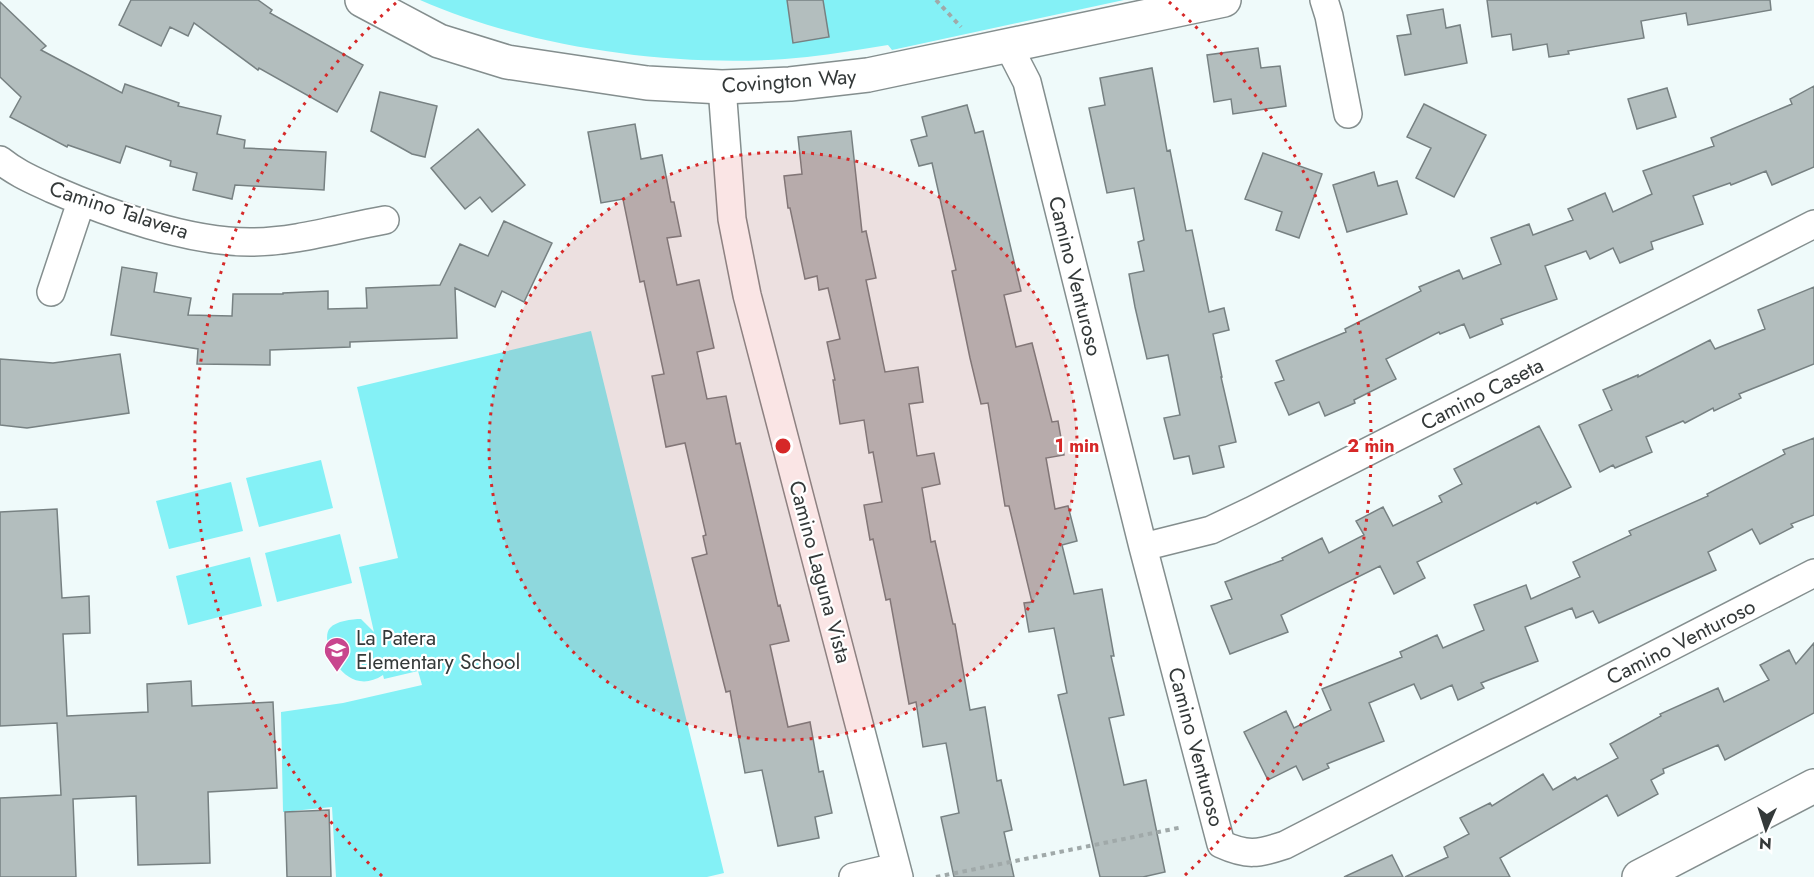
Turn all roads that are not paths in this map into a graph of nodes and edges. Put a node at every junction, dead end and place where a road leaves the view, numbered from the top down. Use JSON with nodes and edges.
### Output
{"nodes":[{"id":1,"x":362,"y":0,"type":"edge"},
{"id":2,"x":1224,"y":0,"type":"edge"},
{"id":3,"x":1324,"y":0,"type":"edge"},
{"id":4,"x":1009,"y":47,"type":"junction"},
{"id":5,"x":722,"y":87,"type":"junction"},
{"id":6,"x":1348,"y":114,"type":"dead end"},
{"id":7,"x":0,"y":160,"type":"edge"},
{"id":8,"x":81,"y":202,"type":"junction"},
{"id":9,"x":386,"y":220,"type":"dead end"},
{"id":10,"x":1814,"y":224,"type":"edge"},
{"id":11,"x":51,"y":292,"type":"dead end"},
{"id":12,"x":1143,"y":547,"type":"junction"},
{"id":13,"x":1814,"y":573,"type":"edge"},
{"id":14,"x":1814,"y":786,"type":"edge"},
{"id":15,"x":898,"y":872,"type":"edge"},
{"id":16,"x":854,"y":877,"type":"edge"},
{"id":17,"x":1639,"y":877,"type":"edge"}],
"edges":[{"from":1,"to":5,"type":"street","name":"Covington Way"},
{"from":2,"to":4,"type":"street","name":"Covington Way"},
{"from":3,"to":6,"type":"street"},
{"from":4,"to":5,"type":"street","name":"Covington Way"},
{"from":4,"to":12,"type":"street","name":"Camino Venturoso"},
{"from":5,"to":15,"type":"street","name":"Camino Laguna Vista"},
{"from":7,"to":8,"type":"street","name":"Camino Talavera"},
{"from":8,"to":9,"type":"street","name":"Camino Talavera"},
{"from":8,"to":11,"type":"street"},
{"from":10,"to":12,"type":"street","name":"Camino Caseta"},
{"from":12,"to":13,"type":"street","name":"Camino Venturoso"},
{"from":14,"to":17,"type":"street"},
{"from":15,"to":16,"type":"street"}]}
